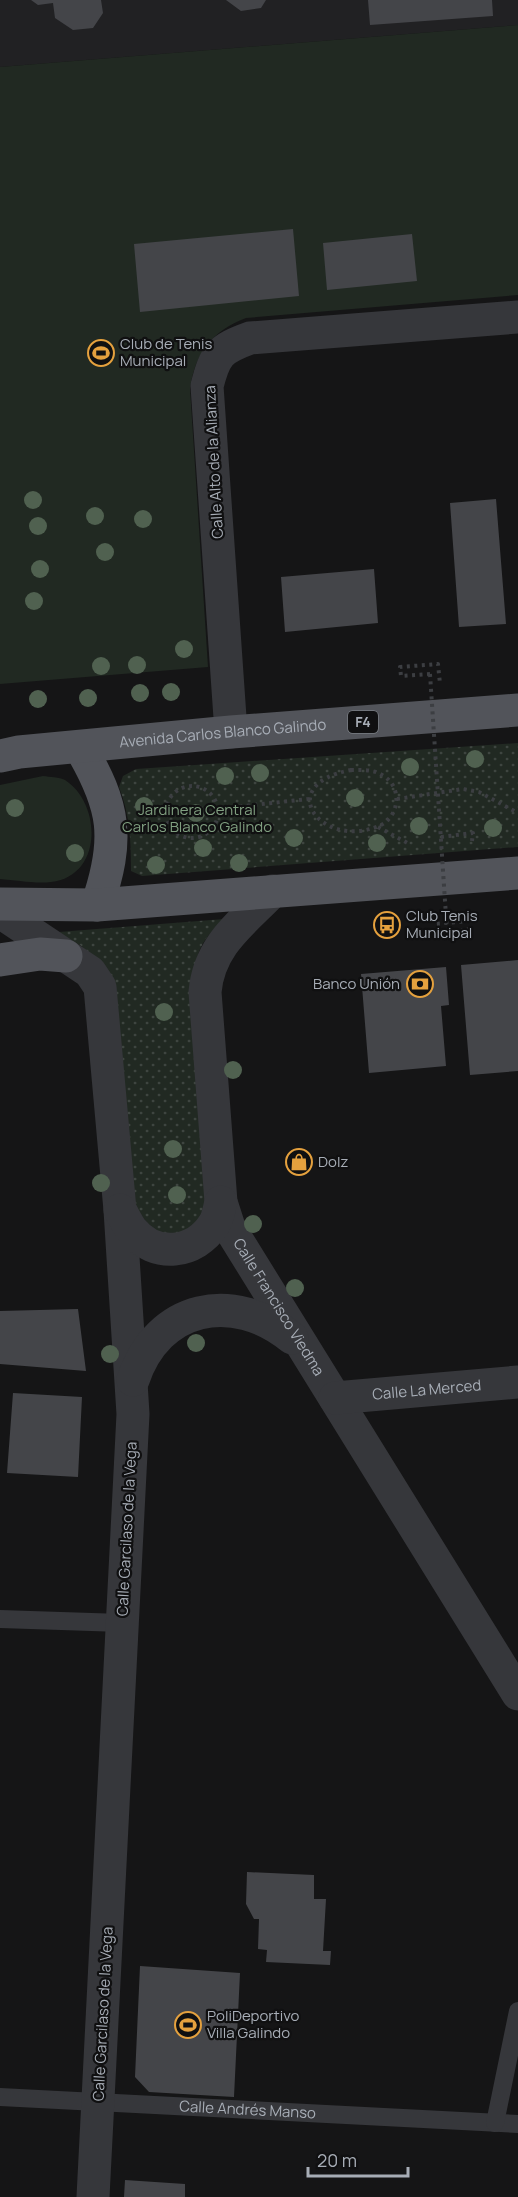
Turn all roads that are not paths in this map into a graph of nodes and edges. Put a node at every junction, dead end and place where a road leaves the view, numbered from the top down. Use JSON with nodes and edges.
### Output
{"nodes":[{"id":1,"x":518,"y":317,"type":"edge"},
{"id":2,"x":512,"y":710,"type":"edge"},
{"id":3,"x":231,"y":732,"type":"junction"},
{"id":4,"x":80,"y":747,"type":"junction"},
{"id":5,"x":6,"y":752,"type":"edge"},
{"id":6,"x":518,"y":873,"type":"edge"},
{"id":7,"x":273,"y":891,"type":"junction"},
{"id":8,"x":0,"y":904,"type":"edge"},
{"id":9,"x":97,"y":905,"type":"junction"},
{"id":10,"x":0,"y":912,"type":"edge"},
{"id":11,"x":66,"y":956,"type":"junction"},
{"id":12,"x":0,"y":960,"type":"edge"},
{"id":13,"x":221,"y":1202,"type":"junction"},
{"id":14,"x":120,"y":1210,"type":"junction"},
{"id":15,"x":303,"y":1347,"type":"junction"},
{"id":16,"x":132,"y":1382,"type":"junction"},
{"id":17,"x":518,"y":1382,"type":"edge"},
{"id":18,"x":335,"y":1398,"type":"junction"},
{"id":19,"x":0,"y":1618,"type":"edge"},
{"id":20,"x":123,"y":1623,"type":"junction"},
{"id":21,"x":518,"y":1694,"type":"edge"},
{"id":22,"x":518,"y":2011,"type":"edge"},
{"id":23,"x":0,"y":2097,"type":"edge"},
{"id":24,"x":99,"y":2104,"type":"junction"},
{"id":25,"x":495,"y":2123,"type":"junction"},
{"id":26,"x":518,"y":2124,"type":"edge"},
{"id":27,"x":93,"y":2197,"type":"edge"}],
"edges":[{"from":1,"to":3,"type":"street","name":"Calle Alto de la Alianza"},
{"from":2,"to":3,"type":"main road","name":"Avenida Carlos Blanco Galindo","number":"F4"},
{"from":3,"to":4,"type":"main road","name":"Avenida Carlos Blanco Galindo","number":"F4"},
{"from":4,"to":5,"type":"main road","name":"Avenida Carlos Blanco Galindo","number":"F4"},
{"from":4,"to":9,"type":"main road"},
{"from":6,"to":7,"type":"main road"},
{"from":7,"to":9,"type":"main road"},
{"from":7,"to":13,"type":"street","name":"Calle Francisco Viedma"},
{"from":8,"to":9,"type":"main road"},
{"from":10,"to":11,"type":"street","name":"Calle Garcilaso de la Vega"},
{"from":11,"to":12,"type":"main road"},
{"from":11,"to":14,"type":"street","name":"Calle Garcilaso de la Vega"},
{"from":13,"to":14,"type":"street"},
{"from":13,"to":15,"type":"street","name":"Calle Francisco Viedma"},
{"from":14,"to":16,"type":"street","name":"Calle Garcilaso de la Vega"},
{"from":15,"to":16,"type":"street"},
{"from":15,"to":18,"type":"street","name":"Calle Francisco Viedma"},
{"from":16,"to":20,"type":"street","name":"Calle Garcilaso de la Vega"},
{"from":17,"to":18,"type":"street","name":"Calle La Merced"},
{"from":18,"to":21,"type":"street","name":"Calle Francisco Viedma"},
{"from":19,"to":20,"type":"lane"},
{"from":20,"to":24,"type":"street","name":"Calle Garcilaso de la Vega"},
{"from":22,"to":25,"type":"lane"},
{"from":23,"to":24,"type":"lane","name":"Calle Andrés Manso"},
{"from":24,"to":25,"type":"lane","name":"Calle Andrés Manso"},
{"from":24,"to":27,"type":"street","name":"Calle Garcilaso de la Vega"},
{"from":25,"to":26,"type":"lane","name":"Calle Andrés Manso"}]}
